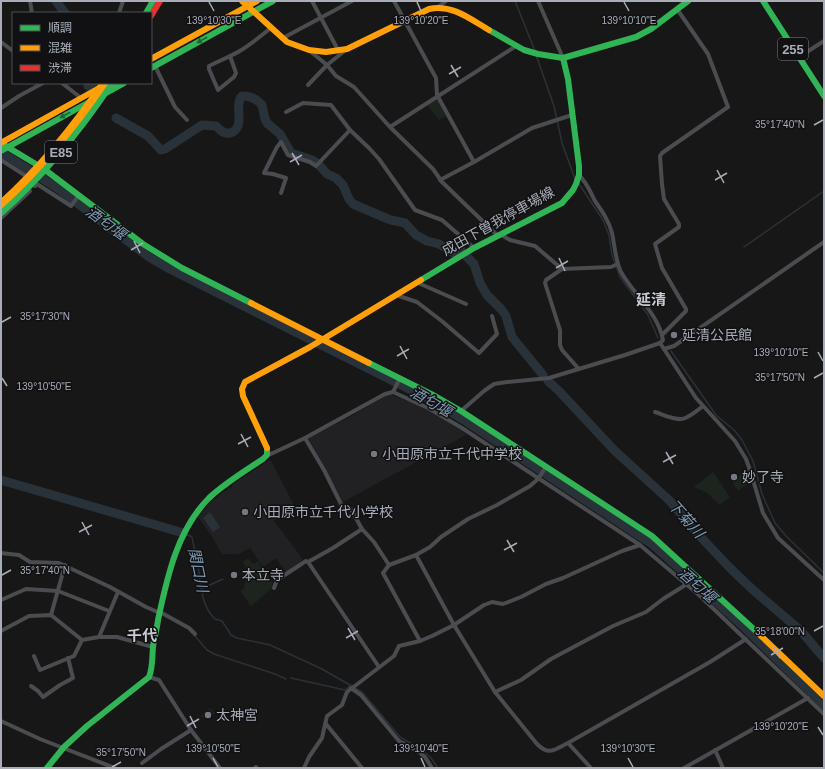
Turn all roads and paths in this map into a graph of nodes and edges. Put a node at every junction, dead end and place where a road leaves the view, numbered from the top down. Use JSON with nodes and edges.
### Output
{"nodes":[{"id":1,"x":30,"y":1,"type":"edge"},
{"id":2,"x":123,"y":1,"type":"edge"},
{"id":3,"x":152,"y":1,"type":"edge"},
{"id":4,"x":160,"y":1,"type":"edge"},
{"id":5,"x":257,"y":1,"type":"edge"},
{"id":6,"x":273,"y":1,"type":"edge"},
{"id":7,"x":312,"y":1,"type":"edge"},
{"id":8,"x":352,"y":1,"type":"edge"},
{"id":9,"x":394,"y":1,"type":"edge"},
{"id":10,"x":446,"y":1,"type":"edge"},
{"id":11,"x":538,"y":1,"type":"edge"},
{"id":12,"x":763,"y":1,"type":"edge"},
{"id":13,"x":682,"y":4,"type":"edge"},
{"id":14,"x":248,"y":6,"type":"edge"},
{"id":15,"x":438,"y":7,"type":"junction"},
{"id":16,"x":32,"y":12,"type":"edge"},
{"id":17,"x":118,"y":12,"type":"edge"},
{"id":18,"x":146,"y":12,"type":"edge"},
{"id":19,"x":152,"y":14,"type":"edge"},
{"id":20,"x":321,"y":17,"type":"junction"},
{"id":21,"x":405,"y":21,"type":"junction"},
{"id":22,"x":272,"y":27,"type":"junction"},
{"id":23,"x":283,"y":38,"type":"junction"},
{"id":24,"x":824,"y":41,"type":"edge"},
{"id":25,"x":1,"y":42,"type":"edge"},
{"id":26,"x":516,"y":46,"type":"junction"},
{"id":27,"x":347,"y":49,"type":"junction"},
{"id":28,"x":12,"y":50,"type":"edge"},
{"id":29,"x":309,"y":50,"type":"junction"},
{"id":30,"x":338,"y":50,"type":"junction"},
{"id":31,"x":230,"y":56,"type":"junction"},
{"id":32,"x":563,"y":58,"type":"junction"},
{"id":33,"x":798,"y":58,"type":"junction"},
{"id":34,"x":152,"y":64,"type":"edge"},
{"id":35,"x":327,"y":65,"type":"junction"},
{"id":36,"x":41,"y":84,"type":"edge"},
{"id":37,"x":63,"y":84,"type":"edge"},
{"id":38,"x":103,"y":84,"type":"edge"},
{"id":39,"x":106,"y":84,"type":"edge"},
{"id":40,"x":110,"y":84,"type":"edge"},
{"id":41,"x":122,"y":84,"type":"edge"},
{"id":42,"x":308,"y":85,"type":"dead end"},
{"id":43,"x":437,"y":95,"type":"junction"},
{"id":44,"x":824,"y":96,"type":"edge"},
{"id":45,"x":81,"y":98,"type":"junction"},
{"id":46,"x":1,"y":108,"type":"edge"},
{"id":47,"x":286,"y":112,"type":"dead end"},
{"id":48,"x":572,"y":115,"type":"junction"},
{"id":49,"x":187,"y":120,"type":"dead end"},
{"id":50,"x":390,"y":127,"type":"junction"},
{"id":51,"x":350,"y":130,"type":"junction"},
{"id":52,"x":3,"y":146,"type":"edge"},
{"id":53,"x":1,"y":160,"type":"edge"},
{"id":54,"x":474,"y":162,"type":"junction"},
{"id":55,"x":579,"y":175,"type":"junction"},
{"id":56,"x":440,"y":180,"type":"junction"},
{"id":57,"x":37,"y":184,"type":"junction"},
{"id":58,"x":281,"y":193,"type":"dead end"},
{"id":59,"x":79,"y":195,"type":"junction"},
{"id":60,"x":1,"y":204,"type":"edge"},
{"id":61,"x":1,"y":212,"type":"edge"},
{"id":62,"x":1,"y":218,"type":"edge"},
{"id":63,"x":498,"y":234,"type":"junction"},
{"id":64,"x":824,"y":242,"type":"edge"},
{"id":65,"x":474,"y":248,"type":"junction"},
{"id":66,"x":616,"y":265,"type":"junction"},
{"id":67,"x":562,"y":269,"type":"junction"},
{"id":68,"x":416,"y":282,"type":"junction"},
{"id":69,"x":396,"y":295,"type":"junction"},
{"id":70,"x":466,"y":304,"type":"dead end"},
{"id":71,"x":492,"y":316,"type":"dead end"},
{"id":72,"x":662,"y":335,"type":"junction"},
{"id":73,"x":323,"y":339,"type":"junction"},
{"id":74,"x":660,"y":343,"type":"junction"},
{"id":75,"x":664,"y":349,"type":"junction"},
{"id":76,"x":578,"y":368,"type":"junction"},
{"id":77,"x":400,"y":378,"type":"junction"},
{"id":78,"x":394,"y":390,"type":"junction"},
{"id":79,"x":703,"y":406,"type":"junction"},
{"id":80,"x":461,"y":411,"type":"junction"},
{"id":81,"x":655,"y":412,"type":"dead end"},
{"id":82,"x":305,"y":438,"type":"junction"},
{"id":83,"x":267,"y":455,"type":"junction"},
{"id":84,"x":546,"y":467,"type":"junction"},
{"id":85,"x":538,"y":478,"type":"junction"},
{"id":86,"x":362,"y":529,"type":"junction"},
{"id":87,"x":640,"y":545,"type":"junction"},
{"id":88,"x":1,"y":553,"type":"edge"},
{"id":89,"x":416,"y":555,"type":"junction"},
{"id":90,"x":308,"y":562,"type":"junction"},
{"id":91,"x":65,"y":565,"type":"junction"},
{"id":92,"x":389,"y":565,"type":"junction"},
{"id":93,"x":824,"y":580,"type":"edge"},
{"id":94,"x":687,"y":584,"type":"junction"},
{"id":95,"x":274,"y":588,"type":"dead end"},
{"id":96,"x":58,"y":591,"type":"junction"},
{"id":97,"x":118,"y":592,"type":"junction"},
{"id":98,"x":1,"y":600,"type":"edge"},
{"id":99,"x":109,"y":611,"type":"junction"},
{"id":100,"x":160,"y":612,"type":"junction"},
{"id":101,"x":51,"y":615,"type":"junction"},
{"id":102,"x":454,"y":625,"type":"junction"},
{"id":103,"x":1,"y":630,"type":"edge"},
{"id":104,"x":195,"y":634,"type":"dead end"},
{"id":105,"x":99,"y":637,"type":"junction"},
{"id":106,"x":746,"y":639,"type":"junction"},
{"id":107,"x":82,"y":640,"type":"junction"},
{"id":108,"x":420,"y":641,"type":"junction"},
{"id":109,"x":153,"y":647,"type":"junction"},
{"id":110,"x":34,"y":656,"type":"dead end"},
{"id":111,"x":68,"y":658,"type":"junction"},
{"id":112,"x":379,"y":667,"type":"junction"},
{"id":113,"x":149,"y":677,"type":"junction"},
{"id":114,"x":31,"y":686,"type":"dead end"},
{"id":115,"x":353,"y":687,"type":"junction"},
{"id":116,"x":495,"y":692,"type":"junction"},
{"id":117,"x":824,"y":696,"type":"edge"},
{"id":118,"x":808,"y":698,"type":"junction"},
{"id":119,"x":824,"y":714,"type":"edge"},
{"id":120,"x":1,"y":721,"type":"edge"},
{"id":121,"x":326,"y":724,"type":"junction"},
{"id":122,"x":191,"y":730,"type":"junction"},
{"id":123,"x":568,"y":743,"type":"junction"},
{"id":124,"x":64,"y":747,"type":"junction"},
{"id":125,"x":715,"y":750,"type":"junction"},
{"id":126,"x":142,"y":763,"type":"dead end"},
{"id":127,"x":47,"y":768,"type":"edge"},
{"id":128,"x":115,"y":768,"type":"edge"},
{"id":129,"x":220,"y":768,"type":"edge"},
{"id":130,"x":304,"y":768,"type":"edge"},
{"id":131,"x":362,"y":768,"type":"edge"},
{"id":132,"x":432,"y":768,"type":"edge"},
{"id":133,"x":590,"y":768,"type":"edge"},
{"id":134,"x":684,"y":768,"type":"edge"},
{"id":135,"x":723,"y":768,"type":"edge"}],
"edges":[{"from":1,"to":16,"type":"street"},
{"from":2,"to":17,"type":"street"},
{"from":3,"to":18,"type":"main road"},
{"from":4,"to":19,"type":"main road"},
{"from":5,"to":14,"type":"main road"},
{"from":6,"to":14,"type":"main road"},
{"from":7,"to":20,"type":"street"},
{"from":8,"to":20,"type":"street"},
{"from":9,"to":21,"type":"street"},
{"from":10,"to":15,"type":"street"},
{"from":11,"to":32,"type":"street"},
{"from":12,"to":33,"type":"main road","number":"255"},
{"from":13,"to":32,"type":"main road"},
{"from":13,"to":72,"type":"street"},
{"from":14,"to":22,"type":"main road"},
{"from":14,"to":34,"type":"main road"},
{"from":15,"to":21,"type":"main road"},
{"from":15,"to":26,"type":"main road"},
{"from":20,"to":23,"type":"street"},
{"from":20,"to":30,"type":"street"},
{"from":21,"to":27,"type":"main road"},
{"from":21,"to":43,"type":"street"},
{"from":22,"to":23,"type":"main road"},
{"from":22,"to":31,"type":"street"},
{"from":23,"to":29,"type":"main road"},
{"from":24,"to":33,"type":"street"},
{"from":25,"to":28,"type":"street"},
{"from":26,"to":32,"type":"main road"},
{"from":26,"to":43,"type":"street"},
{"from":27,"to":30,"type":"main road"},
{"from":27,"to":35,"type":"street"},
{"from":29,"to":30,"type":"main road"},
{"from":29,"to":35,"type":"street"},
{"from":31,"to":31,"type":"street"},
{"from":32,"to":48,"type":"main road","name":"成田下曽我停車場線"},
{"from":33,"to":44,"type":"main road","number":"255"},
{"from":34,"to":49,"type":"street"},
{"from":35,"to":42,"type":"street"},
{"from":35,"to":50,"type":"street"},
{"from":36,"to":46,"type":"street"},
{"from":37,"to":45,"type":"street"},
{"from":38,"to":60,"type":"main road","number":"E85","bridge":true},
{"from":39,"to":45,"type":"main road"},
{"from":40,"to":61,"type":"main road","number":"E85","bridge":true},
{"from":41,"to":52,"type":"main road","one_way":true},
{"from":43,"to":50,"type":"street"},
{"from":43,"to":54,"type":"street"},
{"from":45,"to":52,"type":"main road"},
{"from":47,"to":51,"type":"street"},
{"from":48,"to":54,"type":"street"},
{"from":48,"to":55,"type":"main road","name":"成田下曽我停車場線"},
{"from":50,"to":56,"type":"street"},
{"from":51,"to":58,"type":"street"},
{"from":51,"to":65,"type":"street"},
{"from":52,"to":59,"type":"main road"},
{"from":53,"to":57,"type":"street"},
{"from":54,"to":56,"type":"street"},
{"from":55,"to":63,"type":"main road","name":"成田下曽我停車場線"},
{"from":55,"to":66,"type":"street"},
{"from":56,"to":63,"type":"street"},
{"from":57,"to":59,"type":"street"},
{"from":57,"to":62,"type":"street"},
{"from":59,"to":73,"type":"main road"},
{"from":63,"to":65,"type":"main road","name":"成田下曽我停車場線"},
{"from":63,"to":67,"type":"street"},
{"from":64,"to":75,"type":"street"},
{"from":65,"to":68,"type":"main road","name":"成田下曽我停車場線"},
{"from":66,"to":67,"type":"street"},
{"from":66,"to":72,"type":"street"},
{"from":67,"to":76,"type":"street"},
{"from":68,"to":69,"type":"main road","name":"成田下曽我停車場線"},
{"from":68,"to":70,"type":"street"},
{"from":69,"to":71,"type":"street"},
{"from":69,"to":73,"type":"main road","name":"成田下曽我停車場線"},
{"from":72,"to":74,"type":"street"},
{"from":73,"to":77,"type":"main road"},
{"from":73,"to":83,"type":"main road","name":"成田下曽我停車場線"},
{"from":74,"to":75,"type":"street"},
{"from":74,"to":76,"type":"street"},
{"from":75,"to":79,"type":"street"},
{"from":76,"to":80,"type":"street"},
{"from":77,"to":78,"type":"street"},
{"from":77,"to":80,"type":"main road"},
{"from":78,"to":82,"type":"street"},
{"from":78,"to":85,"type":"street"},
{"from":79,"to":81,"type":"street"},
{"from":79,"to":93,"type":"street"},
{"from":80,"to":84,"type":"main road"},
{"from":82,"to":83,"type":"street"},
{"from":82,"to":86,"type":"street"},
{"from":83,"to":100,"type":"main road"},
{"from":84,"to":85,"type":"street"},
{"from":84,"to":117,"type":"main road"},
{"from":85,"to":87,"type":"street"},
{"from":85,"to":89,"type":"street"},
{"from":86,"to":90,"type":"street"},
{"from":86,"to":92,"type":"street"},
{"from":87,"to":94,"type":"street"},
{"from":87,"to":102,"type":"street"},
{"from":88,"to":91,"type":"street"},
{"from":89,"to":92,"type":"street"},
{"from":89,"to":102,"type":"street"},
{"from":90,"to":95,"type":"street"},
{"from":90,"to":112,"type":"street"},
{"from":91,"to":96,"type":"street"},
{"from":91,"to":97,"type":"street"},
{"from":92,"to":108,"type":"street"},
{"from":94,"to":106,"type":"street"},
{"from":94,"to":116,"type":"street"},
{"from":96,"to":98,"type":"street"},
{"from":96,"to":99,"type":"street"},
{"from":96,"to":101,"type":"street"},
{"from":97,"to":99,"type":"street"},
{"from":97,"to":100,"type":"street"},
{"from":99,"to":105,"type":"street"},
{"from":100,"to":104,"type":"street"},
{"from":100,"to":109,"type":"main road"},
{"from":101,"to":103,"type":"street"},
{"from":101,"to":107,"type":"street"},
{"from":102,"to":108,"type":"street"},
{"from":102,"to":116,"type":"street"},
{"from":105,"to":107,"type":"street"},
{"from":105,"to":109,"type":"street"},
{"from":106,"to":118,"type":"street"},
{"from":106,"to":123,"type":"street"},
{"from":107,"to":111,"type":"street"},
{"from":108,"to":112,"type":"street"},
{"from":109,"to":113,"type":"main road"},
{"from":110,"to":111,"type":"street"},
{"from":111,"to":114,"type":"street"},
{"from":112,"to":115,"type":"street"},
{"from":113,"to":122,"type":"street"},
{"from":113,"to":124,"type":"main road"},
{"from":115,"to":121,"type":"street"},
{"from":115,"to":132,"type":"street"},
{"from":116,"to":123,"type":"street"},
{"from":118,"to":119,"type":"street"},
{"from":118,"to":125,"type":"street"},
{"from":120,"to":124,"type":"street"},
{"from":121,"to":130,"type":"street"},
{"from":121,"to":131,"type":"street"},
{"from":122,"to":126,"type":"street"},
{"from":122,"to":129,"type":"street"},
{"from":123,"to":133,"type":"street"},
{"from":124,"to":127,"type":"main road"},
{"from":124,"to":128,"type":"street"},
{"from":125,"to":134,"type":"street"},
{"from":125,"to":135,"type":"street"}]}
